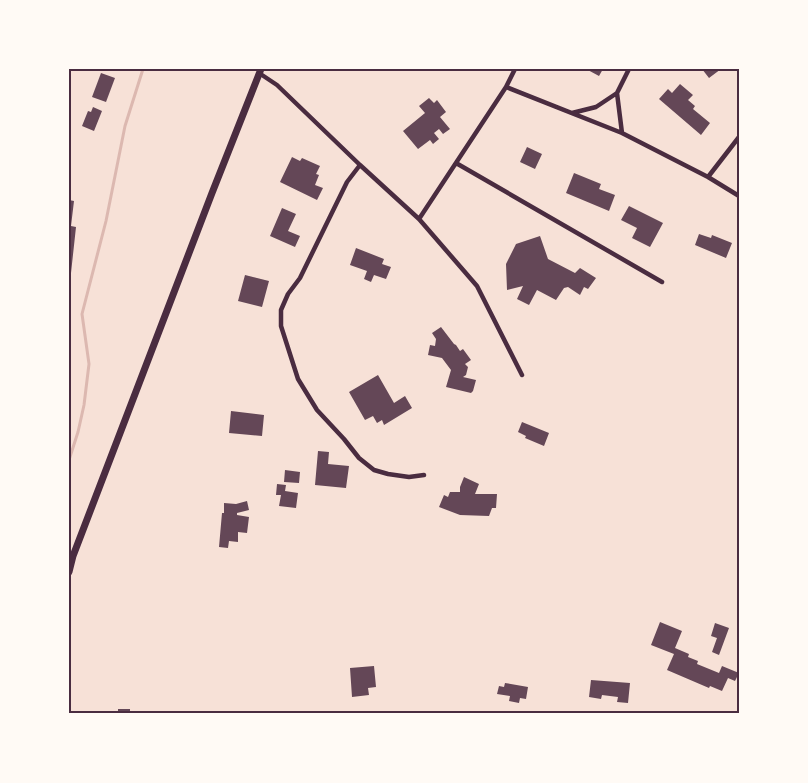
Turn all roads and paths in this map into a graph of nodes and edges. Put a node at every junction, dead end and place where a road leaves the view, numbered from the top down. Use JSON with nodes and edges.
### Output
{"nodes":[{"id":1,"x":515,"y":69,"type":"edge"},
{"id":2,"x":630,"y":69,"type":"edge"},
{"id":3,"x":260,"y":71,"type":"edge"},
{"id":4,"x":506,"y":87,"type":"junction"},
{"id":5,"x":617,"y":93,"type":"junction"},
{"id":6,"x":572,"y":113,"type":"junction"},
{"id":7,"x":622,"y":133,"type":"junction"},
{"id":8,"x":739,"y":137,"type":"edge"},
{"id":9,"x":456,"y":164,"type":"junction"},
{"id":10,"x":360,"y":165,"type":"junction"},
{"id":11,"x":708,"y":177,"type":"junction"},
{"id":12,"x":739,"y":196,"type":"edge"},
{"id":13,"x":419,"y":219,"type":"junction"},
{"id":14,"x":662,"y":282,"type":"dead end"},
{"id":15,"x":522,"y":375,"type":"dead end"},
{"id":16,"x":424,"y":476,"type":"dead end"},
{"id":17,"x":71,"y":556,"type":"edge"},
{"id":18,"x":69,"y":572,"type":"edge"}],
"edges":[{"from":1,"to":4,"type":"street"},
{"from":2,"to":5,"type":"street"},
{"from":3,"to":10,"type":"street"},
{"from":3,"to":17,"type":"main road"},
{"from":4,"to":6,"type":"street"},
{"from":4,"to":9,"type":"street"},
{"from":5,"to":6,"type":"street"},
{"from":5,"to":7,"type":"street"},
{"from":6,"to":7,"type":"street"},
{"from":7,"to":11,"type":"street"},
{"from":8,"to":11,"type":"street"},
{"from":9,"to":13,"type":"street"},
{"from":9,"to":14,"type":"street"},
{"from":10,"to":13,"type":"street"},
{"from":10,"to":16,"type":"street"},
{"from":11,"to":12,"type":"street"},
{"from":13,"to":15,"type":"street"},
{"from":17,"to":18,"type":"main road"}]}
